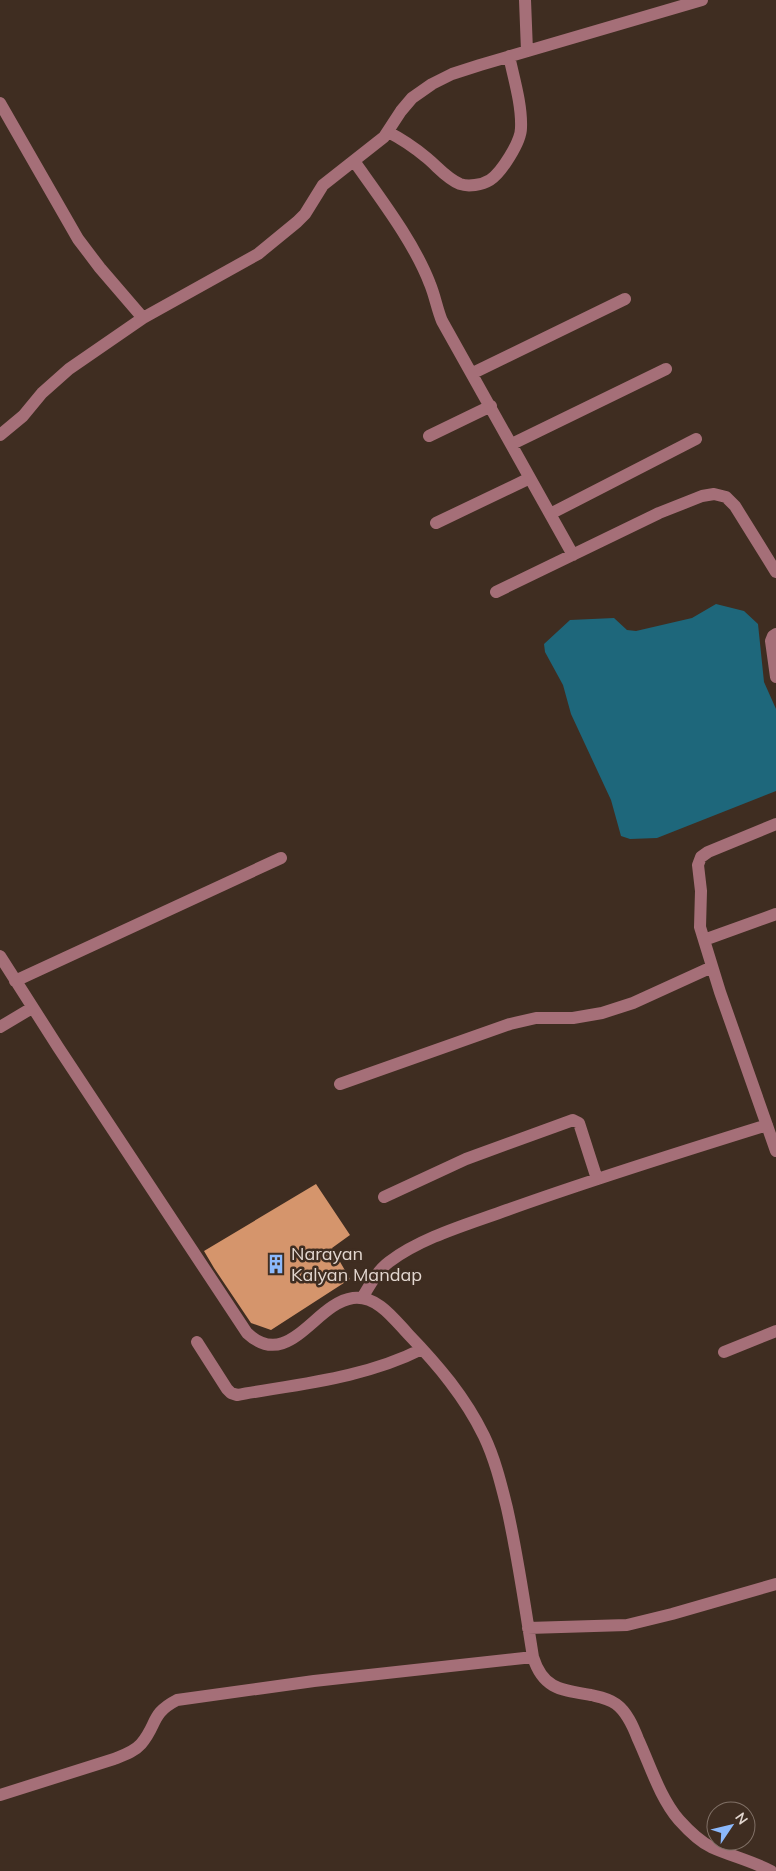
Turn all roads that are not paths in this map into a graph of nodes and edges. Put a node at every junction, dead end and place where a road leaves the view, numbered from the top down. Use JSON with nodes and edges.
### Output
{"nodes":[{"id":1,"x":525,"y":0,"type":"edge"},
{"id":2,"x":702,"y":0,"type":"edge"},
{"id":3,"x":527,"y":51,"type":"junction"},
{"id":4,"x":509,"y":56,"type":"junction"},
{"id":5,"x":0,"y":103,"type":"edge"},
{"id":6,"x":388,"y":132,"type":"junction"},
{"id":7,"x":354,"y":161,"type":"junction"},
{"id":8,"x":626,"y":299,"type":"dead end"},
{"id":9,"x":143,"y":318,"type":"junction"},
{"id":10,"x":666,"y":369,"type":"dead end"},
{"id":11,"x":473,"y":373,"type":"junction"},
{"id":12,"x":491,"y":406,"type":"junction"},
{"id":13,"x":0,"y":435,"type":"edge"},
{"id":14,"x":430,"y":436,"type":"dead end"},
{"id":15,"x":696,"y":438,"type":"dead end"},
{"id":16,"x":512,"y":444,"type":"junction"},
{"id":17,"x":530,"y":478,"type":"junction"},
{"id":18,"x":550,"y":514,"type":"junction"},
{"id":19,"x":436,"y":523,"type":"dead end"},
{"id":20,"x":573,"y":555,"type":"junction"},
{"id":21,"x":776,"y":572,"type":"edge"},
{"id":22,"x":496,"y":592,"type":"dead end"},
{"id":23,"x":776,"y":634,"type":"edge"},
{"id":24,"x":776,"y":677,"type":"edge"},
{"id":25,"x":776,"y":824,"type":"edge"},
{"id":26,"x":281,"y":858,"type":"dead end"},
{"id":27,"x":776,"y":914,"type":"edge"},
{"id":28,"x":704,"y":940,"type":"junction"},
{"id":29,"x":0,"y":956,"type":"edge"},
{"id":30,"x":712,"y":967,"type":"junction"},
{"id":31,"x":14,"y":981,"type":"junction"},
{"id":32,"x":32,"y":1008,"type":"junction"},
{"id":33,"x":0,"y":1027,"type":"edge"},
{"id":34,"x":340,"y":1084,"type":"dead end"},
{"id":35,"x":776,"y":1112,"type":"edge"},
{"id":36,"x":765,"y":1120,"type":"junction"},
{"id":37,"x":776,"y":1151,"type":"edge"},
{"id":38,"x":596,"y":1179,"type":"junction"},
{"id":39,"x":384,"y":1197,"type":"dead end"},
{"id":40,"x":362,"y":1298,"type":"junction"},
{"id":41,"x":776,"y":1331,"type":"edge"},
{"id":42,"x":197,"y":1342,"type":"dead end"},
{"id":43,"x":422,"y":1349,"type":"junction"},
{"id":44,"x":724,"y":1352,"type":"dead end"},
{"id":45,"x":776,"y":1584,"type":"edge"},
{"id":46,"x":528,"y":1628,"type":"junction"},
{"id":47,"x":533,"y":1657,"type":"junction"},
{"id":48,"x":0,"y":1795,"type":"edge"},
{"id":49,"x":772,"y":1871,"type":"edge"}],
"edges":[{"from":1,"to":3,"type":"street"},
{"from":2,"to":3,"type":"street"},
{"from":3,"to":4,"type":"street"},
{"from":4,"to":6,"type":"street"},
{"from":4,"to":6,"type":"street"},
{"from":5,"to":9,"type":"street"},
{"from":6,"to":7,"type":"street"},
{"from":7,"to":9,"type":"street"},
{"from":7,"to":11,"type":"street"},
{"from":8,"to":11,"type":"street"},
{"from":9,"to":13,"type":"street"},
{"from":10,"to":16,"type":"street"},
{"from":11,"to":12,"type":"street"},
{"from":12,"to":14,"type":"street"},
{"from":12,"to":16,"type":"street"},
{"from":15,"to":18,"type":"street"},
{"from":16,"to":17,"type":"street"},
{"from":17,"to":18,"type":"street"},
{"from":17,"to":19,"type":"street"},
{"from":18,"to":20,"type":"street"},
{"from":20,"to":21,"type":"street"},
{"from":20,"to":22,"type":"street"},
{"from":23,"to":24,"type":"street"},
{"from":25,"to":28,"type":"street"},
{"from":26,"to":31,"type":"street"},
{"from":27,"to":28,"type":"street"},
{"from":28,"to":30,"type":"street"},
{"from":29,"to":31,"type":"street"},
{"from":30,"to":34,"type":"street"},
{"from":30,"to":36,"type":"street"},
{"from":31,"to":32,"type":"street"},
{"from":32,"to":33,"type":"street"},
{"from":32,"to":40,"type":"street"},
{"from":35,"to":36,"type":"street"},
{"from":36,"to":37,"type":"street"},
{"from":36,"to":38,"type":"street"},
{"from":38,"to":39,"type":"street"},
{"from":38,"to":40,"type":"street"},
{"from":40,"to":43,"type":"street"},
{"from":41,"to":44,"type":"street"},
{"from":42,"to":43,"type":"street"},
{"from":43,"to":46,"type":"street"},
{"from":45,"to":46,"type":"street"},
{"from":46,"to":47,"type":"street"},
{"from":47,"to":48,"type":"street"},
{"from":47,"to":49,"type":"street"}]}
